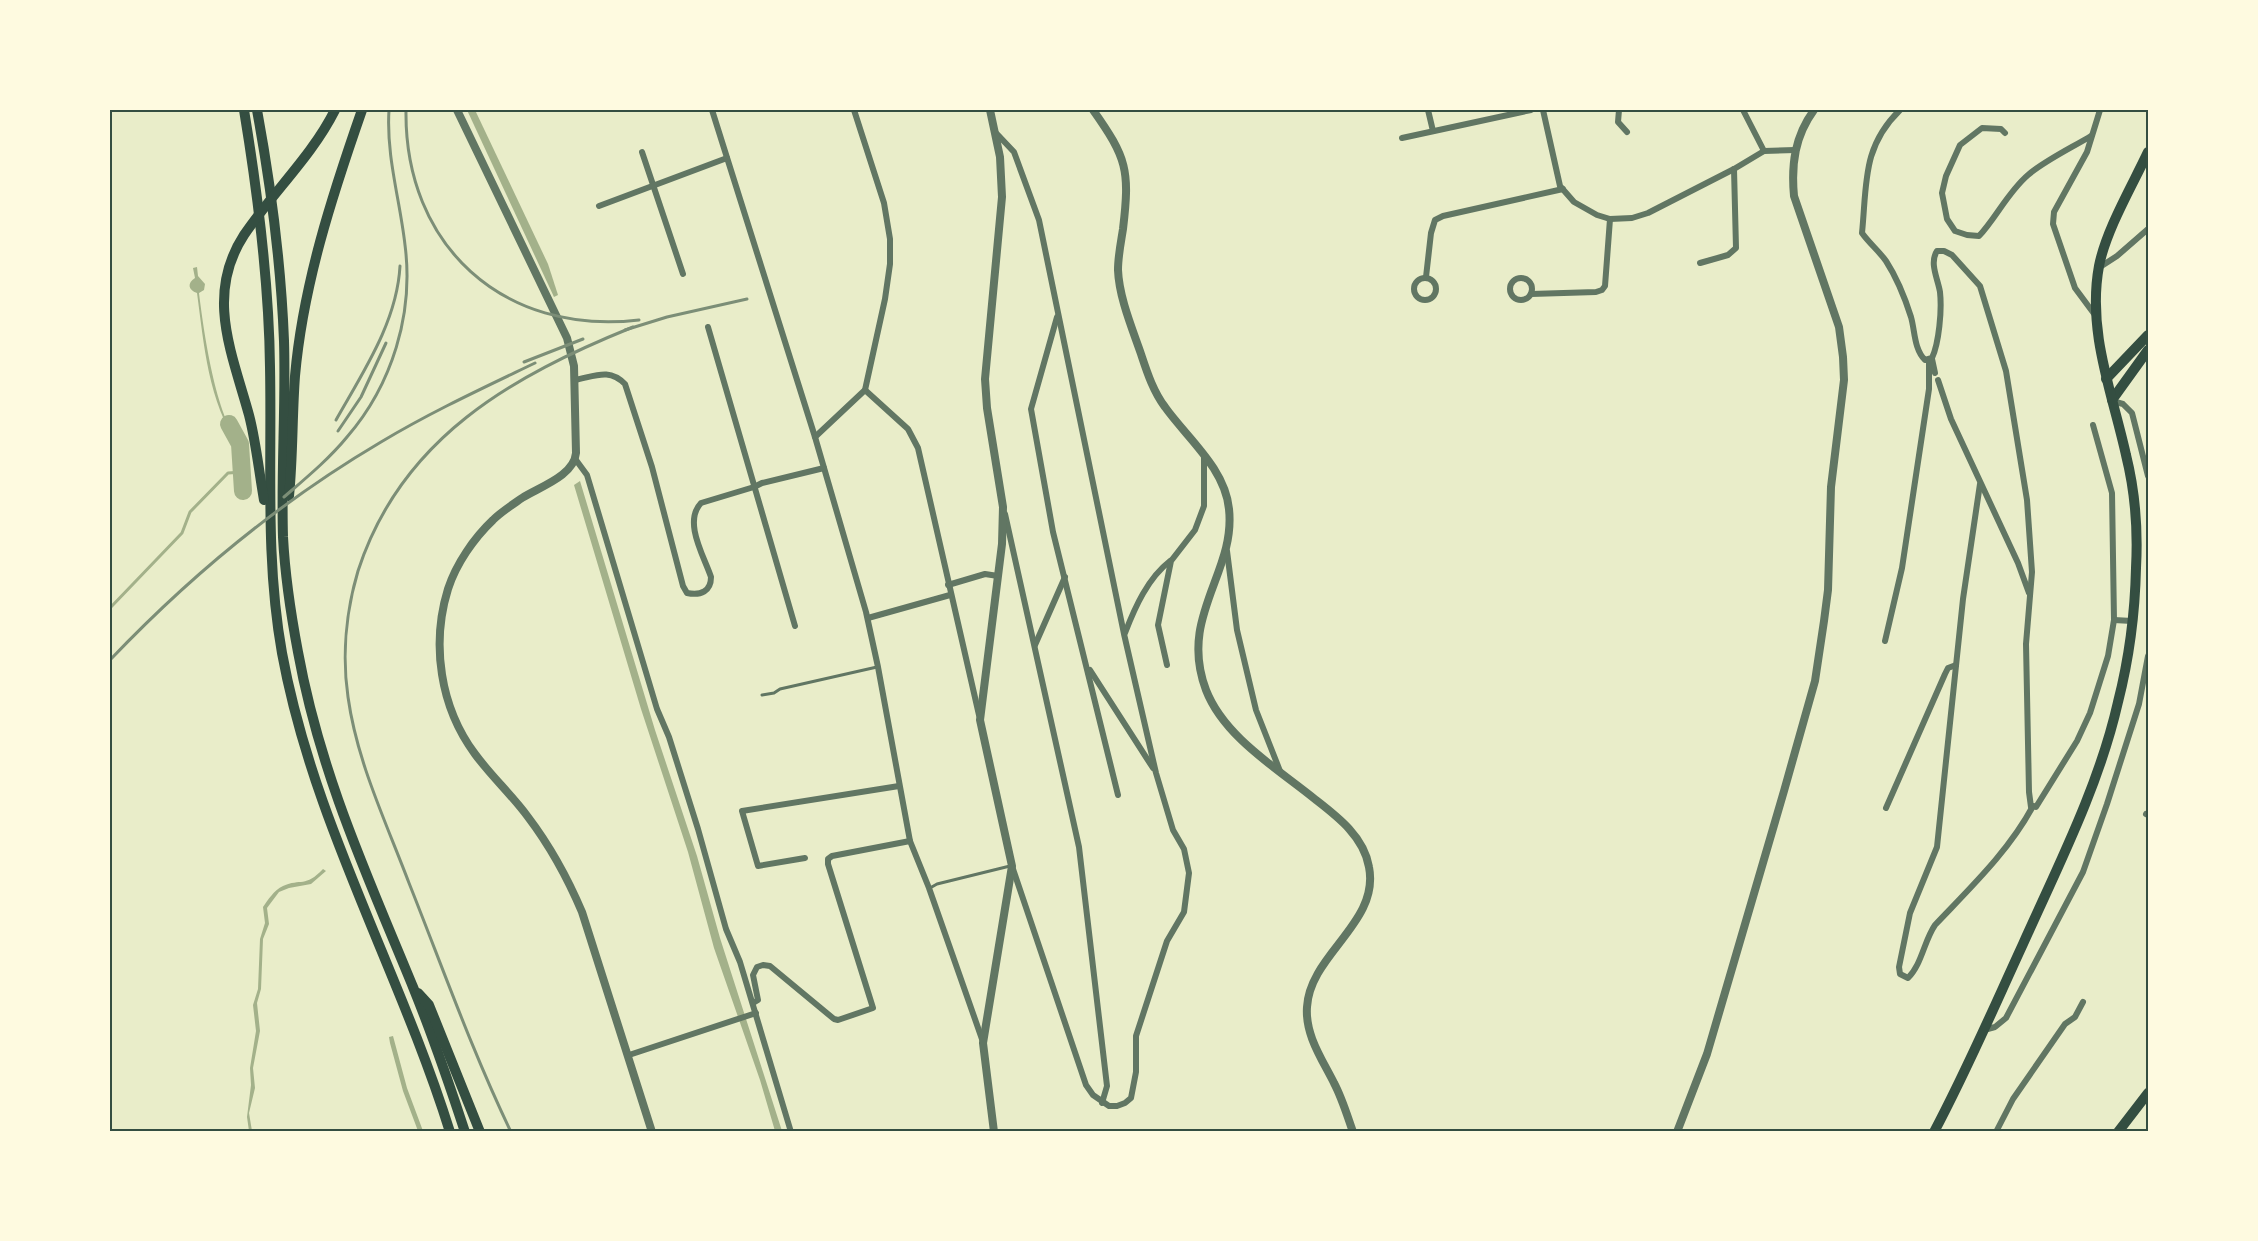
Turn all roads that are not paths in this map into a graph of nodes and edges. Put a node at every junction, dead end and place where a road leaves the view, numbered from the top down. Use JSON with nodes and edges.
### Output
{"nodes":[{"id":1,"x":244,"y":110,"type":"edge"},
{"id":2,"x":257,"y":110,"type":"edge"},
{"id":3,"x":335,"y":110,"type":"edge"},
{"id":4,"x":362,"y":110,"type":"edge"},
{"id":5,"x":457,"y":110,"type":"edge"},
{"id":6,"x":712,"y":110,"type":"edge"},
{"id":7,"x":854,"y":110,"type":"edge"},
{"id":8,"x":990,"y":110,"type":"edge"},
{"id":9,"x":1093,"y":110,"type":"edge"},
{"id":10,"x":1428,"y":110,"type":"edge"},
{"id":11,"x":1531,"y":110,"type":"edge"},
{"id":12,"x":1543,"y":110,"type":"edge"},
{"id":13,"x":1619,"y":110,"type":"edge"},
{"id":14,"x":1743,"y":110,"type":"edge"},
{"id":15,"x":1814,"y":110,"type":"edge"},
{"id":16,"x":1900,"y":110,"type":"edge"},
{"id":17,"x":2100,"y":110,"type":"edge"},
{"id":18,"x":1433,"y":131,"type":"junction"},
{"id":19,"x":1627,"y":132,"type":"dead end"},
{"id":20,"x":2006,"y":132,"type":"dead end"},
{"id":21,"x":997,"y":134,"type":"junction"},
{"id":22,"x":2091,"y":136,"type":"junction"},
{"id":23,"x":1402,"y":138,"type":"dead end"},
{"id":24,"x":1795,"y":150,"type":"junction"},
{"id":25,"x":1764,"y":151,"type":"junction"},
{"id":26,"x":642,"y":152,"type":"dead end"},
{"id":27,"x":2148,"y":152,"type":"edge"},
{"id":28,"x":728,"y":158,"type":"junction"},
{"id":29,"x":1734,"y":169,"type":"junction"},
{"id":30,"x":652,"y":186,"type":"junction"},
{"id":31,"x":1563,"y":189,"type":"junction"},
{"id":32,"x":599,"y":206,"type":"dead end"},
{"id":33,"x":1610,"y":219,"type":"junction"},
{"id":34,"x":2148,"y":229,"type":"edge"},
{"id":35,"x":1700,"y":263,"type":"dead end"},
{"id":36,"x":2099,"y":268,"type":"junction"},
{"id":37,"x":683,"y":274,"type":"dead end"},
{"id":38,"x":1426,"y":277,"type":"dead end"},
{"id":39,"x":1531,"y":294,"type":"dead end"},
{"id":40,"x":1058,"y":314,"type":"junction"},
{"id":41,"x":2095,"y":315,"type":"junction"},
{"id":42,"x":708,"y":327,"type":"dead end"},
{"id":43,"x":2148,"y":335,"type":"edge"},
{"id":44,"x":2148,"y":350,"type":"edge"},
{"id":45,"x":1931,"y":359,"type":"junction"},
{"id":46,"x":1935,"y":373,"type":"dead end"},
{"id":47,"x":575,"y":380,"type":"junction"},
{"id":48,"x":1938,"y":380,"type":"dead end"},
{"id":49,"x":865,"y":390,"type":"junction"},
{"id":50,"x":2109,"y":390,"type":"junction"},
{"id":51,"x":2093,"y":425,"type":"dead end"},
{"id":52,"x":815,"y":437,"type":"junction"},
{"id":53,"x":1204,"y":456,"type":"junction"},
{"id":54,"x":576,"y":460,"type":"junction"},
{"id":55,"x":824,"y":468,"type":"junction"},
{"id":56,"x":2148,"y":476,"type":"edge"},
{"id":57,"x":1980,"y":484,"type":"junction"},
{"id":58,"x":754,"y":487,"type":"junction"},
{"id":59,"x":1003,"y":507,"type":"junction"},
{"id":60,"x":269,"y":533,"type":"junction"},
{"id":61,"x":284,"y":537,"type":"junction"},
{"id":62,"x":1226,"y":547,"type":"junction"},
{"id":63,"x":1171,"y":561,"type":"junction"},
{"id":64,"x":998,"y":576,"type":"junction"},
{"id":65,"x":1065,"y":576,"type":"junction"},
{"id":66,"x":948,"y":585,"type":"junction"},
{"id":67,"x":2030,"y":594,"type":"junction"},
{"id":68,"x":950,"y":595,"type":"junction"},
{"id":69,"x":868,"y":618,"type":"junction"},
{"id":70,"x":2114,"y":620,"type":"junction"},
{"id":71,"x":2132,"y":621,"type":"junction"},
{"id":72,"x":795,"y":626,"type":"dead end"},
{"id":73,"x":1124,"y":634,"type":"junction"},
{"id":74,"x":1885,"y":641,"type":"dead end"},
{"id":75,"x":1035,"y":645,"type":"junction"},
{"id":76,"x":2148,"y":656,"type":"edge"},
{"id":77,"x":1167,"y":664,"type":"dead end"},
{"id":78,"x":1956,"y":665,"type":"junction"},
{"id":79,"x":878,"y":667,"type":"junction"},
{"id":80,"x":1088,"y":668,"type":"junction"},
{"id":81,"x":762,"y":695,"type":"dead end"},
{"id":82,"x":980,"y":720,"type":"junction"},
{"id":83,"x":1280,"y":771,"type":"junction"},
{"id":84,"x":1156,"y":773,"type":"junction"},
{"id":85,"x":899,"y":786,"type":"junction"},
{"id":86,"x":1118,"y":795,"type":"dead end"},
{"id":87,"x":2034,"y":807,"type":"junction"},
{"id":88,"x":1886,"y":808,"type":"dead end"},
{"id":89,"x":910,"y":841,"type":"junction"},
{"id":90,"x":805,"y":858,"type":"dead end"},
{"id":91,"x":1012,"y":866,"type":"junction"},
{"id":92,"x":929,"y":888,"type":"junction"},
{"id":93,"x":414,"y":989,"type":"junction"},
{"id":94,"x":2083,"y":1002,"type":"dead end"},
{"id":95,"x":753,"y":1004,"type":"junction"},
{"id":96,"x":756,"y":1013,"type":"junction"},
{"id":97,"x":1983,"y":1030,"type":"junction"},
{"id":98,"x":983,"y":1043,"type":"junction"},
{"id":99,"x":629,"y":1055,"type":"junction"},
{"id":100,"x":2148,"y":1093,"type":"edge"},
{"id":101,"x":1102,"y":1103,"type":"junction"},
{"id":102,"x":450,"y":1131,"type":"edge"},
{"id":103,"x":465,"y":1131,"type":"edge"},
{"id":104,"x":480,"y":1131,"type":"edge"},
{"id":105,"x":652,"y":1131,"type":"edge"},
{"id":106,"x":791,"y":1131,"type":"edge"},
{"id":107,"x":994,"y":1131,"type":"edge"},
{"id":108,"x":1353,"y":1131,"type":"edge"},
{"id":109,"x":1677,"y":1131,"type":"edge"},
{"id":110,"x":1934,"y":1131,"type":"edge"},
{"id":111,"x":1996,"y":1131,"type":"edge"},
{"id":112,"x":2118,"y":1131,"type":"edge"}],
"edges":[{"from":1,"to":60,"type":"main road"},
{"from":2,"to":61,"type":"main road"},
{"from":3,"to":60,"type":"main road"},
{"from":4,"to":61,"type":"main road"},
{"from":5,"to":47,"type":"street"},
{"from":6,"to":28,"type":"street"},
{"from":7,"to":49,"type":"street"},
{"from":8,"to":21,"type":"street"},
{"from":9,"to":53,"type":"street"},
{"from":10,"to":18,"type":"street"},
{"from":11,"to":18,"type":"street"},
{"from":12,"to":31,"type":"street"},
{"from":13,"to":19,"type":"street"},
{"from":14,"to":25,"type":"street"},
{"from":15,"to":24,"type":"street"},
{"from":16,"to":45,"type":"street"},
{"from":17,"to":22,"type":"street"},
{"from":18,"to":23,"type":"street"},
{"from":20,"to":22,"type":"street"},
{"from":21,"to":40,"type":"street"},
{"from":21,"to":59,"type":"street"},
{"from":22,"to":41,"type":"street"},
{"from":24,"to":25,"type":"street"},
{"from":24,"to":109,"type":"street"},
{"from":25,"to":29,"type":"street"},
{"from":26,"to":30,"type":"street"},
{"from":27,"to":36,"type":"main road"},
{"from":28,"to":30,"type":"street"},
{"from":28,"to":52,"type":"street"},
{"from":29,"to":33,"type":"street"},
{"from":29,"to":35,"type":"street"},
{"from":30,"to":32,"type":"street"},
{"from":30,"to":37,"type":"street"},
{"from":31,"to":33,"type":"street"},
{"from":31,"to":38,"type":"street"},
{"from":33,"to":39,"type":"street"},
{"from":34,"to":36,"type":"street"},
{"from":36,"to":41,"type":"main road"},
{"from":40,"to":65,"type":"street"},
{"from":40,"to":73,"type":"street"},
{"from":41,"to":50,"type":"main road"},
{"from":42,"to":58,"type":"street"},
{"from":43,"to":50,"type":"main road"},
{"from":44,"to":50,"type":"main road"},
{"from":45,"to":46,"type":"street"},
{"from":45,"to":67,"type":"street"},
{"from":45,"to":74,"type":"street"},
{"from":47,"to":54,"type":"street"},
{"from":47,"to":58,"type":"street"},
{"from":48,"to":57,"type":"street"},
{"from":49,"to":52,"type":"street"},
{"from":49,"to":66,"type":"street"},
{"from":50,"to":56,"type":"street"},
{"from":50,"to":71,"type":"main road"},
{"from":51,"to":70,"type":"street"},
{"from":52,"to":55,"type":"street"},
{"from":53,"to":62,"type":"street"},
{"from":53,"to":63,"type":"street"},
{"from":54,"to":95,"type":"street"},
{"from":54,"to":99,"type":"street"},
{"from":55,"to":58,"type":"street"},
{"from":55,"to":69,"type":"street"},
{"from":57,"to":67,"type":"street"},
{"from":57,"to":78,"type":"street"},
{"from":58,"to":72,"type":"street"},
{"from":59,"to":64,"type":"street"},
{"from":59,"to":75,"type":"street"},
{"from":60,"to":102,"type":"main road"},
{"from":61,"to":93,"type":"main road"},
{"from":62,"to":83,"type":"street"},
{"from":62,"to":83,"type":"street"},
{"from":63,"to":73,"type":"street"},
{"from":63,"to":77,"type":"street"},
{"from":64,"to":66,"type":"street"},
{"from":64,"to":82,"type":"street"},
{"from":65,"to":75,"type":"street"},
{"from":65,"to":80,"type":"street"},
{"from":66,"to":68,"type":"street"},
{"from":67,"to":87,"type":"street"},
{"from":68,"to":69,"type":"street"},
{"from":68,"to":82,"type":"street"},
{"from":69,"to":79,"type":"street"},
{"from":70,"to":71,"type":"street"},
{"from":70,"to":87,"type":"street"},
{"from":71,"to":97,"type":"main road"},
{"from":73,"to":84,"type":"street"},
{"from":75,"to":101,"type":"street"},
{"from":76,"to":97,"type":"street"},
{"from":78,"to":87,"type":"street"},
{"from":78,"to":88,"type":"street"},
{"from":79,"to":81,"type":"lane"},
{"from":79,"to":85,"type":"street"},
{"from":80,"to":84,"type":"street"},
{"from":80,"to":86,"type":"street"},
{"from":82,"to":91,"type":"street"},
{"from":83,"to":108,"type":"street"},
{"from":84,"to":101,"type":"street"},
{"from":85,"to":89,"type":"street"},
{"from":85,"to":90,"type":"street"},
{"from":89,"to":92,"type":"street"},
{"from":89,"to":95,"type":"street"},
{"from":91,"to":92,"type":"lane"},
{"from":91,"to":98,"type":"street"},
{"from":91,"to":101,"type":"street"},
{"from":92,"to":98,"type":"street"},
{"from":93,"to":103,"type":"main road"},
{"from":93,"to":104,"type":"main road"},
{"from":94,"to":111,"type":"street"},
{"from":95,"to":96,"type":"street"},
{"from":96,"to":99,"type":"street"},
{"from":96,"to":106,"type":"street"},
{"from":97,"to":110,"type":"main road"},
{"from":98,"to":107,"type":"street"},
{"from":99,"to":105,"type":"street"},
{"from":100,"to":112,"type":"main road"}]}
